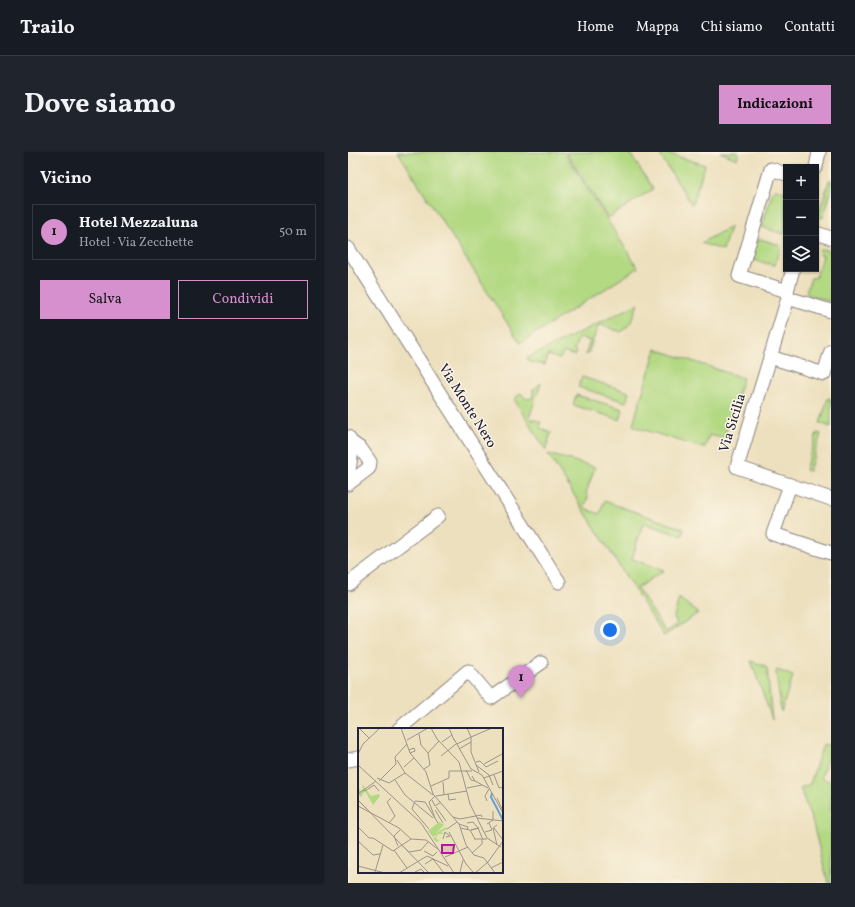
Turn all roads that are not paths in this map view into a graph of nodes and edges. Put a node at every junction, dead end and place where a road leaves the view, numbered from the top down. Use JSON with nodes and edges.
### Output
{"nodes":[{"id":1,"x":819,"y":152,"type":"edge"},
{"id":2,"x":817,"y":164,"type":"edge"},
{"id":3,"x":783,"y":173,"type":"edge"},
{"id":4,"x":819,"y":234,"type":"edge"},
{"id":5,"x":831,"y":238,"type":"edge"},
{"id":6,"x":348,"y":248,"type":"edge"},
{"id":7,"x":792,"y":272,"type":"edge"},
{"id":8,"x":787,"y":294,"type":"junction"},
{"id":9,"x":831,"y":311,"type":"edge"},
{"id":10,"x":831,"y":351,"type":"edge"},
{"id":11,"x":770,"y":357,"type":"junction"},
{"id":12,"x":350,"y":439,"type":"edge"},
{"id":13,"x":348,"y":477,"type":"edge"},
{"id":14,"x":348,"y":484,"type":"edge"},
{"id":15,"x":790,"y":486,"type":"junction"},
{"id":16,"x":831,"y":499,"type":"edge"},
{"id":17,"x":438,"y":516,"type":"dead end"},
{"id":18,"x":831,"y":553,"type":"edge"},
{"id":19,"x":558,"y":582,"type":"dead end"},
{"id":20,"x":348,"y":584,"type":"edge"},
{"id":21,"x":542,"y":663,"type":"dead end"},
{"id":22,"x":400,"y":728,"type":"edge"},
{"id":23,"x":358,"y":758,"type":"edge"},
{"id":24,"x":348,"y":760,"type":"edge"}],
"edges":[{"from":1,"to":2,"type":"street"},
{"from":3,"to":8,"type":"street"},
{"from":4,"to":5,"type":"street"},
{"from":6,"to":19,"type":"street","name":"Via Monte Nero"},
{"from":7,"to":8,"type":"street","name":"Via Sicilia"},
{"from":8,"to":9,"type":"street"},
{"from":8,"to":11,"type":"street","name":"Via Sicilia"},
{"from":10,"to":11,"type":"street"},
{"from":11,"to":15,"type":"street","name":"Via Sicilia"},
{"from":12,"to":13,"type":"street"},
{"from":12,"to":14,"type":"street"},
{"from":15,"to":16,"type":"street","name":"Via Sicilia"},
{"from":15,"to":18,"type":"street"},
{"from":17,"to":20,"type":"street"},
{"from":21,"to":22,"type":"street"},
{"from":23,"to":24,"type":"street"}]}
